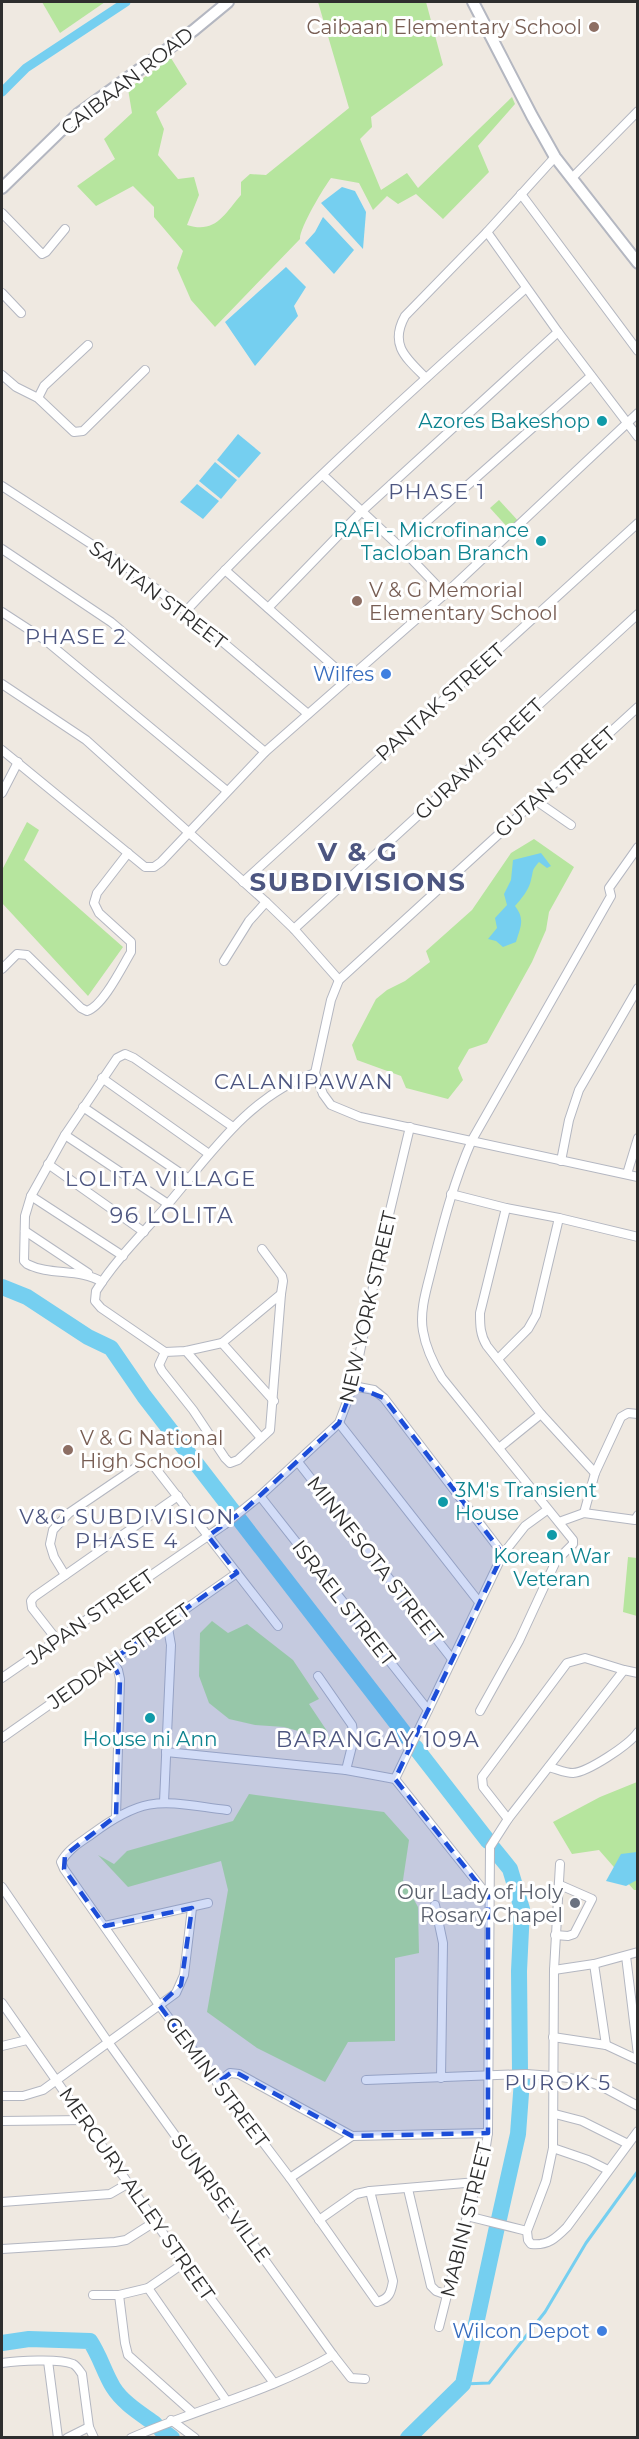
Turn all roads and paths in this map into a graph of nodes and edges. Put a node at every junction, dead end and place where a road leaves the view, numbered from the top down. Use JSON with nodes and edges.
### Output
{"nodes":[{"id":1,"x":228,"y":2,"type":"edge"},
{"id":2,"x":473,"y":2,"type":"edge"},
{"id":3,"x":638,"y":111,"type":"edge"},
{"id":4,"x":555,"y":157,"type":"junction"},
{"id":5,"x":572,"y":178,"type":"junction"},
{"id":6,"x":2,"y":188,"type":"edge"},
{"id":7,"x":521,"y":194,"type":"junction"},
{"id":8,"x":2,"y":213,"type":"edge"},
{"id":9,"x":65,"y":229,"type":"dead end"},
{"id":10,"x":487,"y":232,"type":"junction"},
{"id":11,"x":638,"y":263,"type":"edge"},
{"id":12,"x":526,"y":288,"type":"junction"},
{"id":13,"x":2,"y":293,"type":"edge"},
{"id":14,"x":21,"y":313,"type":"dead end"},
{"id":15,"x":558,"y":332,"type":"junction"},
{"id":16,"x":88,"y":345,"type":"dead end"},
{"id":17,"x":638,"y":351,"type":"edge"},
{"id":18,"x":145,"y":370,"type":"dead end"},
{"id":19,"x":2,"y":375,"type":"edge"},
{"id":20,"x":591,"y":376,"type":"junction"},
{"id":21,"x":426,"y":378,"type":"junction"},
{"id":22,"x":38,"y":398,"type":"junction"},
{"id":23,"x":638,"y":413,"type":"edge"},
{"id":24,"x":627,"y":422,"type":"junction"},
{"id":25,"x":638,"y":437,"type":"edge"},
{"id":26,"x":323,"y":476,"type":"junction"},
{"id":27,"x":2,"y":486,"type":"edge"},
{"id":28,"x":362,"y":512,"type":"junction"},
{"id":29,"x":638,"y":523,"type":"edge"},
{"id":30,"x":399,"y":546,"type":"junction"},
{"id":31,"x":2,"y":549,"type":"edge"},
{"id":32,"x":225,"y":570,"type":"junction"},
{"id":33,"x":445,"y":594,"type":"junction"},
{"id":34,"x":268,"y":608,"type":"junction"},
{"id":35,"x":186,"y":611,"type":"junction"},
{"id":36,"x":2,"y":612,"type":"edge"},
{"id":37,"x":638,"y":614,"type":"edge"},
{"id":38,"x":348,"y":679,"type":"junction"},
{"id":39,"x":2,"y":684,"type":"edge"},
{"id":40,"x":638,"y":706,"type":"edge"},
{"id":41,"x":308,"y":714,"type":"junction"},
{"id":42,"x":2,"y":750,"type":"edge"},
{"id":43,"x":265,"y":753,"type":"junction"},
{"id":44,"x":18,"y":762,"type":"junction"},
{"id":45,"x":227,"y":791,"type":"junction"},
{"id":46,"x":2,"y":793,"type":"edge"},
{"id":47,"x":535,"y":800,"type":"junction"},
{"id":48,"x":571,"y":825,"type":"dead end"},
{"id":49,"x":188,"y":832,"type":"junction"},
{"id":50,"x":638,"y":848,"type":"edge"},
{"id":51,"x":128,"y":854,"type":"junction"},
{"id":52,"x":243,"y":882,"type":"junction"},
{"id":53,"x":266,"y":902,"type":"junction"},
{"id":54,"x":294,"y":929,"type":"junction"},
{"id":55,"x":224,"y":961,"type":"dead end"},
{"id":56,"x":2,"y":969,"type":"edge"},
{"id":57,"x":339,"y":980,"type":"junction"},
{"id":58,"x":638,"y":988,"type":"edge"},
{"id":59,"x":315,"y":1073,"type":"junction"},
{"id":60,"x":102,"y":1078,"type":"junction"},
{"id":61,"x":83,"y":1107,"type":"junction"},
{"id":62,"x":233,"y":1127,"type":"junction"},
{"id":63,"x":410,"y":1127,"type":"junction"},
{"id":64,"x":65,"y":1135,"type":"junction"},
{"id":65,"x":638,"y":1138,"type":"edge"},
{"id":66,"x":472,"y":1140,"type":"junction"},
{"id":67,"x":209,"y":1154,"type":"junction"},
{"id":68,"x":561,"y":1161,"type":"junction"},
{"id":69,"x":48,"y":1164,"type":"junction"},
{"id":70,"x":627,"y":1174,"type":"junction"},
{"id":71,"x":638,"y":1177,"type":"edge"},
{"id":72,"x":189,"y":1179,"type":"junction"},
{"id":73,"x":451,"y":1194,"type":"junction"},
{"id":74,"x":31,"y":1196,"type":"junction"},
{"id":75,"x":168,"y":1204,"type":"junction"},
{"id":76,"x":506,"y":1208,"type":"junction"},
{"id":77,"x":559,"y":1218,"type":"junction"},
{"id":78,"x":25,"y":1231,"type":"junction"},
{"id":79,"x":144,"y":1232,"type":"junction"},
{"id":80,"x":638,"y":1237,"type":"edge"},
{"id":81,"x":262,"y":1249,"type":"dead end"},
{"id":82,"x":123,"y":1256,"type":"junction"},
{"id":83,"x":90,"y":1274,"type":"junction"},
{"id":84,"x":102,"y":1282,"type":"junction"},
{"id":85,"x":281,"y":1294,"type":"junction"},
{"id":86,"x":222,"y":1343,"type":"junction"},
{"id":87,"x":186,"y":1351,"type":"junction"},
{"id":88,"x":165,"y":1352,"type":"junction"},
{"id":89,"x":498,"y":1359,"type":"junction"},
{"id":90,"x":353,"y":1386,"type":"junction"},
{"id":91,"x":274,"y":1401,"type":"junction"},
{"id":92,"x":541,"y":1414,"type":"junction"},
{"id":93,"x":638,"y":1414,"type":"edge"},
{"id":94,"x":339,"y":1423,"type":"junction"},
{"id":95,"x":261,"y":1438,"type":"junction"},
{"id":96,"x":499,"y":1448,"type":"junction"},
{"id":97,"x":298,"y":1462,"type":"junction"},
{"id":98,"x":595,"y":1473,"type":"junction"},
{"id":99,"x":178,"y":1496,"type":"junction"},
{"id":100,"x":260,"y":1496,"type":"junction"},
{"id":101,"x":547,"y":1510,"type":"junction"},
{"id":102,"x":584,"y":1513,"type":"junction"},
{"id":103,"x":638,"y":1515,"type":"edge"},
{"id":104,"x":559,"y":1522,"type":"junction"},
{"id":105,"x":208,"y":1536,"type":"junction"},
{"id":106,"x":503,"y":1554,"type":"junction"},
{"id":107,"x":237,"y":1573,"type":"junction"},
{"id":108,"x":65,"y":1575,"type":"junction"},
{"id":109,"x":479,"y":1602,"type":"junction"},
{"id":110,"x":167,"y":1622,"type":"junction"},
{"id":111,"x":278,"y":1626,"type":"dead end"},
{"id":112,"x":57,"y":1640,"type":"junction"},
{"id":113,"x":452,"y":1659,"type":"junction"},
{"id":114,"x":112,"y":1660,"type":"junction"},
{"id":115,"x":624,"y":1670,"type":"junction"},
{"id":116,"x":638,"y":1674,"type":"edge"},
{"id":117,"x":318,"y":1676,"type":"dead end"},
{"id":118,"x":2,"y":1678,"type":"edge"},
{"id":119,"x":428,"y":1710,"type":"junction"},
{"id":120,"x":480,"y":1711,"type":"dead end"},
{"id":121,"x":638,"y":1732,"type":"edge"},
{"id":122,"x":2,"y":1738,"type":"edge"},
{"id":123,"x":166,"y":1752,"type":"junction"},
{"id":124,"x":549,"y":1767,"type":"junction"},
{"id":125,"x":346,"y":1770,"type":"junction"},
{"id":126,"x":395,"y":1779,"type":"junction"},
{"id":127,"x":164,"y":1802,"type":"junction"},
{"id":128,"x":227,"y":1810,"type":"dead end"},
{"id":129,"x":116,"y":1815,"type":"junction"},
{"id":130,"x":508,"y":1819,"type":"junction"},
{"id":131,"x":560,"y":1864,"type":"dead end"},
{"id":132,"x":489,"y":1867,"type":"junction"},
{"id":133,"x":470,"y":1873,"type":"junction"},
{"id":134,"x":560,"y":1885,"type":"junction"},
{"id":135,"x":2,"y":1887,"type":"edge"},
{"id":136,"x":488,"y":1896,"type":"junction"},
{"id":137,"x":208,"y":1903,"type":"dead end"},
{"id":138,"x":435,"y":1905,"type":"dead end"},
{"id":139,"x":192,"y":1908,"type":"junction"},
{"id":140,"x":105,"y":1926,"type":"junction"},
{"id":141,"x":555,"y":1935,"type":"junction"},
{"id":142,"x":638,"y":1952,"type":"edge"},
{"id":143,"x":626,"y":1956,"type":"junction"},
{"id":144,"x":594,"y":1964,"type":"junction"},
{"id":145,"x":554,"y":1970,"type":"junction"},
{"id":146,"x":2,"y":2003,"type":"edge"},
{"id":147,"x":159,"y":2005,"type":"junction"},
{"id":148,"x":553,"y":2037,"type":"junction"},
{"id":149,"x":27,"y":2040,"type":"junction"},
{"id":150,"x":108,"y":2042,"type":"junction"},
{"id":151,"x":606,"y":2045,"type":"junction"},
{"id":152,"x":2,"y":2046,"type":"edge"},
{"id":153,"x":638,"y":2055,"type":"edge"},
{"id":154,"x":638,"y":2060,"type":"edge"},
{"id":155,"x":489,"y":2076,"type":"junction"},
{"id":156,"x":553,"y":2076,"type":"junction"},
{"id":157,"x":441,"y":2078,"type":"junction"},
{"id":158,"x":57,"y":2080,"type":"junction"},
{"id":159,"x":366,"y":2080,"type":"dead end"},
{"id":160,"x":217,"y":2083,"type":"junction"},
{"id":161,"x":2,"y":2096,"type":"edge"},
{"id":162,"x":638,"y":2106,"type":"edge"},
{"id":163,"x":555,"y":2114,"type":"junction"},
{"id":164,"x":84,"y":2120,"type":"junction"},
{"id":165,"x":2,"y":2121,"type":"edge"},
{"id":166,"x":638,"y":2131,"type":"edge"},
{"id":167,"x":489,"y":2133,"type":"junction"},
{"id":168,"x":352,"y":2136,"type":"junction"},
{"id":169,"x":628,"y":2144,"type":"junction"},
{"id":170,"x":553,"y":2148,"type":"junction"},
{"id":171,"x":608,"y":2170,"type":"junction"},
{"id":172,"x":290,"y":2178,"type":"junction"},
{"id":173,"x":129,"y":2182,"type":"junction"},
{"id":174,"x":477,"y":2182,"type":"junction"},
{"id":175,"x":408,"y":2189,"type":"junction"},
{"id":176,"x":370,"y":2191,"type":"junction"},
{"id":177,"x":2,"y":2202,"type":"edge"},
{"id":178,"x":467,"y":2216,"type":"junction"},
{"id":179,"x":319,"y":2220,"type":"junction"},
{"id":180,"x":156,"y":2221,"type":"junction"},
{"id":181,"x":526,"y":2231,"type":"junction"},
{"id":182,"x":2,"y":2249,"type":"edge"},
{"id":183,"x":184,"y":2263,"type":"junction"},
{"id":184,"x":148,"y":2288,"type":"junction"},
{"id":185,"x":93,"y":2295,"type":"dead end"},
{"id":186,"x":119,"y":2295,"type":"junction"},
{"id":187,"x":447,"y":2295,"type":"junction"},
{"id":188,"x":439,"y":2327,"type":"dead end"},
{"id":189,"x":333,"y":2355,"type":"junction"},
{"id":190,"x":48,"y":2361,"type":"junction"},
{"id":191,"x":2,"y":2362,"type":"edge"},
{"id":192,"x":365,"y":2379,"type":"dead end"},
{"id":193,"x":274,"y":2383,"type":"junction"},
{"id":194,"x":226,"y":2400,"type":"junction"},
{"id":195,"x":192,"y":2412,"type":"junction"},
{"id":196,"x":171,"y":2420,"type":"junction"},
{"id":197,"x":89,"y":2427,"type":"junction"},
{"id":198,"x":58,"y":2438,"type":"edge"},
{"id":199,"x":67,"y":2438,"type":"edge"},
{"id":200,"x":94,"y":2438,"type":"edge"},
{"id":201,"x":131,"y":2438,"type":"edge"},
{"id":202,"x":195,"y":2438,"type":"edge"}],
"edges":[{"from":1,"to":6,"type":"street","name":"CAIBAAN ROAD"},
{"from":2,"to":4,"type":"street"},
{"from":3,"to":5,"type":"street"},
{"from":4,"to":5,"type":"street"},
{"from":4,"to":7,"type":"street"},
{"from":5,"to":11,"type":"street"},
{"from":7,"to":10,"type":"street"},
{"from":7,"to":17,"type":"street"},
{"from":8,"to":9,"type":"street"},
{"from":10,"to":12,"type":"street"},
{"from":10,"to":21,"type":"street"},
{"from":12,"to":15,"type":"street"},
{"from":12,"to":21,"type":"street"},
{"from":13,"to":14,"type":"street"},
{"from":15,"to":20,"type":"street"},
{"from":15,"to":28,"type":"street"},
{"from":16,"to":22,"type":"street"},
{"from":18,"to":22,"type":"street"},
{"from":19,"to":22,"type":"street"},
{"from":20,"to":24,"type":"street"},
{"from":20,"to":30,"type":"street"},
{"from":21,"to":26,"type":"street"},
{"from":23,"to":24,"type":"street"},
{"from":24,"to":25,"type":"street"},
{"from":24,"to":33,"type":"street"},
{"from":26,"to":28,"type":"street"},
{"from":26,"to":32,"type":"street"},
{"from":27,"to":35,"type":"street","name":"SANTAN STREET"},
{"from":28,"to":30,"type":"street"},
{"from":28,"to":34,"type":"street"},
{"from":29,"to":52,"type":"street","name":"PANTAK STREET"},
{"from":30,"to":33,"type":"street"},
{"from":31,"to":43,"type":"street"},
{"from":32,"to":34,"type":"street"},
{"from":32,"to":35,"type":"street"},
{"from":33,"to":38,"type":"street"},
{"from":34,"to":38,"type":"street"},
{"from":35,"to":41,"type":"street","name":"SANTAN STREET"},
{"from":36,"to":45,"type":"street"},
{"from":37,"to":54,"type":"street","name":"GURAMI STREET"},
{"from":38,"to":41,"type":"street"},
{"from":39,"to":49,"type":"street"},
{"from":40,"to":47,"type":"street","name":"GUTAN STREET"},
{"from":41,"to":43,"type":"street"},
{"from":42,"to":44,"type":"street"},
{"from":43,"to":45,"type":"street"},
{"from":44,"to":46,"type":"street"},
{"from":44,"to":51,"type":"street"},
{"from":45,"to":49,"type":"street"},
{"from":47,"to":48,"type":"street"},
{"from":47,"to":57,"type":"street","name":"GUTAN STREET"},
{"from":49,"to":51,"type":"street"},
{"from":49,"to":52,"type":"street"},
{"from":50,"to":66,"type":"street"},
{"from":51,"to":56,"type":"street"},
{"from":52,"to":53,"type":"street"},
{"from":53,"to":54,"type":"street"},
{"from":53,"to":55,"type":"street"},
{"from":54,"to":57,"type":"street"},
{"from":57,"to":59,"type":"street"},
{"from":58,"to":68,"type":"street"},
{"from":59,"to":62,"type":"street"},
{"from":59,"to":63,"type":"street"},
{"from":60,"to":61,"type":"street"},
{"from":60,"to":62,"type":"street"},
{"from":60,"to":67,"type":"street"},
{"from":61,"to":64,"type":"street"},
{"from":61,"to":72,"type":"street"},
{"from":62,"to":67,"type":"street"},
{"from":63,"to":66,"type":"street"},
{"from":63,"to":90,"type":"street","name":"NEW YORK STREET"},
{"from":64,"to":69,"type":"street"},
{"from":64,"to":75,"type":"street"},
{"from":65,"to":70,"type":"street"},
{"from":66,"to":68,"type":"street"},
{"from":66,"to":73,"type":"street"},
{"from":67,"to":72,"type":"street"},
{"from":68,"to":70,"type":"street"},
{"from":69,"to":74,"type":"street"},
{"from":69,"to":79,"type":"street"},
{"from":70,"to":71,"type":"street"},
{"from":72,"to":75,"type":"street"},
{"from":73,"to":76,"type":"street"},
{"from":73,"to":96,"type":"street"},
{"from":74,"to":78,"type":"street"},
{"from":74,"to":82,"type":"street"},
{"from":75,"to":79,"type":"street"},
{"from":76,"to":77,"type":"street"},
{"from":76,"to":89,"type":"street"},
{"from":77,"to":80,"type":"street"},
{"from":77,"to":89,"type":"street"},
{"from":78,"to":83,"type":"street"},
{"from":78,"to":83,"type":"street"},
{"from":79,"to":82,"type":"street"},
{"from":81,"to":85,"type":"street"},
{"from":82,"to":84,"type":"street"},
{"from":83,"to":84,"type":"street"},
{"from":84,"to":88,"type":"street"},
{"from":85,"to":86,"type":"street"},
{"from":85,"to":91,"type":"street"},
{"from":86,"to":87,"type":"street"},
{"from":86,"to":91,"type":"street"},
{"from":87,"to":88,"type":"street"},
{"from":87,"to":95,"type":"street"},
{"from":88,"to":95,"type":"street"},
{"from":89,"to":92,"type":"street"},
{"from":90,"to":94,"type":"street","name":"NEW YORK STREET"},
{"from":90,"to":106,"type":"street"},
{"from":91,"to":95,"type":"street"},
{"from":92,"to":96,"type":"street"},
{"from":92,"to":98,"type":"street"},
{"from":93,"to":98,"type":"street"},
{"from":94,"to":97,"type":"street","name":"NEW YORK STREET"},
{"from":94,"to":109,"type":"street"},
{"from":96,"to":101,"type":"street"},
{"from":97,"to":100,"type":"street","name":"NEW YORK STREET"},
{"from":97,"to":113,"type":"street","name":"MINNESOTA STREET"},
{"from":98,"to":102,"type":"street"},
{"from":99,"to":105,"type":"street"},
{"from":99,"to":108,"type":"street"},
{"from":99,"to":108,"type":"street"},
{"from":100,"to":105,"type":"street","name":"NEW YORK STREET"},
{"from":100,"to":119,"type":"street","name":"ISRAEL STREET"},
{"from":101,"to":104,"type":"street"},
{"from":101,"to":106,"type":"street"},
{"from":102,"to":103,"type":"street"},
{"from":102,"to":104,"type":"street"},
{"from":104,"to":120,"type":"street"},
{"from":105,"to":107,"type":"street"},
{"from":105,"to":112,"type":"street","name":"JAPAN STREET"},
{"from":106,"to":109,"type":"street"},
{"from":107,"to":110,"type":"street","name":"JEDDAH STREET"},
{"from":107,"to":111,"type":"street"},
{"from":108,"to":112,"type":"street"},
{"from":109,"to":113,"type":"street"},
{"from":110,"to":114,"type":"street","name":"JEDDAH STREET"},
{"from":110,"to":123,"type":"street"},
{"from":112,"to":118,"type":"street","name":"JAPAN STREET"},
{"from":113,"to":119,"type":"street"},
{"from":114,"to":122,"type":"street","name":"JEDDAH STREET"},
{"from":114,"to":129,"type":"street"},
{"from":115,"to":116,"type":"street"},
{"from":115,"to":124,"type":"street","name":"MABINI STREET"},
{"from":115,"to":130,"type":"street"},
{"from":117,"to":125,"type":"street"},
{"from":119,"to":126,"type":"street"},
{"from":121,"to":124,"type":"street"},
{"from":123,"to":125,"type":"street"},
{"from":123,"to":127,"type":"street"},
{"from":124,"to":130,"type":"street","name":"MABINI STREET"},
{"from":125,"to":126,"type":"street"},
{"from":126,"to":133,"type":"street"},
{"from":127,"to":128,"type":"street"},
{"from":127,"to":129,"type":"street"},
{"from":129,"to":140,"type":"street","name":"GEMINI STREET"},
{"from":130,"to":132,"type":"street","name":"MABINI STREET"},
{"from":131,"to":134,"type":"street"},
{"from":132,"to":133,"type":"street"},
{"from":132,"to":136,"type":"street","name":"MABINI STREET"},
{"from":133,"to":136,"type":"street"},
{"from":134,"to":141,"type":"street"},
{"from":134,"to":141,"type":"street"},
{"from":135,"to":150,"type":"street","name":"SUNRISE VILLE"},
{"from":136,"to":155,"type":"street","name":"MABINI STREET"},
{"from":137,"to":139,"type":"street"},
{"from":138,"to":157,"type":"street"},
{"from":139,"to":140,"type":"street"},
{"from":139,"to":147,"type":"street"},
{"from":140,"to":147,"type":"street","name":"GEMINI STREET"},
{"from":141,"to":145,"type":"street"},
{"from":142,"to":143,"type":"street"},
{"from":143,"to":144,"type":"street"},
{"from":143,"to":153,"type":"street"},
{"from":144,"to":145,"type":"street"},
{"from":144,"to":151,"type":"street"},
{"from":145,"to":148,"type":"street"},
{"from":146,"to":149,"type":"street","name":"MERCURY ALLEY STREET"},
{"from":147,"to":150,"type":"street"},
{"from":147,"to":160,"type":"street","name":"GEMINI STREET"},
{"from":148,"to":151,"type":"street"},
{"from":148,"to":156,"type":"street"},
{"from":149,"to":152,"type":"street"},
{"from":149,"to":158,"type":"street","name":"MERCURY ALLEY STREET"},
{"from":150,"to":158,"type":"street"},
{"from":150,"to":189,"type":"street","name":"SUNRISE VILLE"},
{"from":151,"to":154,"type":"street"},
{"from":155,"to":156,"type":"street"},
{"from":155,"to":157,"type":"street"},
{"from":155,"to":167,"type":"street","name":"MABINI STREET"},
{"from":156,"to":162,"type":"street"},
{"from":156,"to":163,"type":"street"},
{"from":157,"to":159,"type":"street"},
{"from":158,"to":161,"type":"street"},
{"from":158,"to":164,"type":"street","name":"MERCURY ALLEY STREET"},
{"from":160,"to":168,"type":"street"},
{"from":160,"to":172,"type":"street","name":"GEMINI STREET"},
{"from":163,"to":169,"type":"street"},
{"from":163,"to":170,"type":"street"},
{"from":164,"to":165,"type":"street"},
{"from":164,"to":173,"type":"street","name":"MERCURY ALLEY STREET"},
{"from":166,"to":169,"type":"street"},
{"from":167,"to":168,"type":"street"},
{"from":167,"to":174,"type":"street","name":"MABINI STREET"},
{"from":168,"to":172,"type":"street"},
{"from":169,"to":171,"type":"street"},
{"from":170,"to":171,"type":"street"},
{"from":170,"to":181,"type":"street"},
{"from":171,"to":181,"type":"street"},
{"from":172,"to":179,"type":"street","name":"GEMINI STREET"},
{"from":173,"to":177,"type":"street"},
{"from":173,"to":180,"type":"street","name":"MERCURY ALLEY STREET"},
{"from":174,"to":175,"type":"street"},
{"from":174,"to":178,"type":"street","name":"MABINI STREET"},
{"from":175,"to":176,"type":"street"},
{"from":175,"to":187,"type":"street"},
{"from":176,"to":179,"type":"street"},
{"from":176,"to":179,"type":"street","name":"GEMINI STREET"},
{"from":178,"to":181,"type":"street"},
{"from":178,"to":187,"type":"street","name":"MABINI STREET"},
{"from":180,"to":182,"type":"street"},
{"from":180,"to":183,"type":"street","name":"MERCURY ALLEY STREET"},
{"from":183,"to":184,"type":"street"},
{"from":183,"to":193,"type":"street","name":"MERCURY ALLEY STREET"},
{"from":184,"to":186,"type":"street"},
{"from":184,"to":194,"type":"street"},
{"from":185,"to":186,"type":"street"},
{"from":186,"to":195,"type":"street"},
{"from":187,"to":188,"type":"street","name":"MABINI STREET"},
{"from":189,"to":192,"type":"street","name":"SUNRISE VILLE"},
{"from":189,"to":193,"type":"street"},
{"from":190,"to":191,"type":"street"},
{"from":190,"to":197,"type":"street"},
{"from":190,"to":198,"type":"street"},
{"from":193,"to":194,"type":"street"},
{"from":194,"to":195,"type":"street"},
{"from":195,"to":196,"type":"street"},
{"from":196,"to":201,"type":"street"},
{"from":196,"to":202,"type":"street"},
{"from":197,"to":199,"type":"street"},
{"from":197,"to":200,"type":"street"}]}
